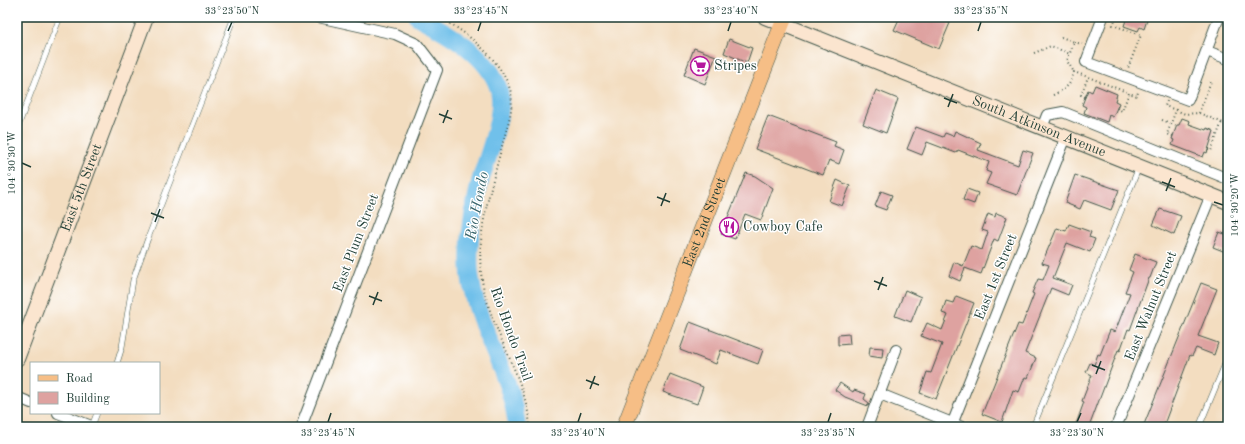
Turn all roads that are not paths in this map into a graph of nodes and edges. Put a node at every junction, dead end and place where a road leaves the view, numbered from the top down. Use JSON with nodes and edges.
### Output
{"nodes":[{"id":1,"x":60,"y":17,"type":"edge"},
{"id":2,"x":146,"y":17,"type":"edge"},
{"id":3,"x":234,"y":17,"type":"edge"},
{"id":4,"x":318,"y":17,"type":"edge"},
{"id":5,"x":766,"y":17,"type":"edge"},
{"id":6,"x":1103,"y":17,"type":"edge"},
{"id":7,"x":1220,"y":17,"type":"edge"},
{"id":8,"x":784,"y":20,"type":"edge"},
{"id":9,"x":1207,"y":51,"type":"junction"},
{"id":10,"x":1228,"y":59,"type":"edge"},
{"id":11,"x":1042,"y":128,"type":"junction"},
{"id":12,"x":17,"y":129,"type":"edge"},
{"id":13,"x":1066,"y":137,"type":"junction"},
{"id":14,"x":1139,"y":166,"type":"junction"},
{"id":15,"x":1228,"y":179,"type":"edge"},
{"id":16,"x":1211,"y":195,"type":"junction"},
{"id":17,"x":1228,"y":202,"type":"edge"},
{"id":18,"x":896,"y":350,"type":"dead end"},
{"id":19,"x":1228,"y":357,"type":"edge"},
{"id":20,"x":17,"y":359,"type":"edge"},
{"id":21,"x":117,"y":362,"type":"edge"},
{"id":22,"x":880,"y":394,"type":"junction"},
{"id":23,"x":17,"y":397,"type":"edge"},
{"id":24,"x":30,"y":403,"type":"edge"},
{"id":25,"x":60,"y":414,"type":"edge"},
{"id":26,"x":97,"y":414,"type":"edge"},
{"id":27,"x":955,"y":426,"type":"edge"},
{"id":28,"x":93,"y":427,"type":"edge"},
{"id":29,"x":301,"y":427,"type":"edge"},
{"id":30,"x":624,"y":427,"type":"edge"},
{"id":31,"x":867,"y":427,"type":"edge"},
{"id":32,"x":1033,"y":427,"type":"edge"},
{"id":33,"x":1116,"y":427,"type":"edge"},
{"id":34,"x":1199,"y":427,"type":"edge"}],
"edges":[{"from":1,"to":12,"type":"lane"},
{"from":2,"to":20,"type":"main road","name":"East 5th Street"},
{"from":3,"to":21,"type":"lane"},
{"from":4,"to":29,"type":"street","name":"East Plum Street"},
{"from":5,"to":8,"type":"main road","name":"South Atkinson Avenue"},
{"from":6,"to":9,"type":"street"},
{"from":7,"to":9,"type":"street"},
{"from":8,"to":11,"type":"main road","name":"South Atkinson Avenue"},
{"from":8,"to":30,"type":"main road","name":"East 2nd Street"},
{"from":9,"to":10,"type":"street"},
{"from":11,"to":13,"type":"main road","name":"South Atkinson Avenue"},
{"from":11,"to":15,"type":"street"},
{"from":13,"to":14,"type":"main road","name":"South Atkinson Avenue"},
{"from":13,"to":27,"type":"street","name":"East 1st Street"},
{"from":14,"to":16,"type":"main road","name":"South Atkinson Avenue"},
{"from":14,"to":32,"type":"lane"},
{"from":16,"to":17,"type":"main road","name":"South Atkinson Avenue"},
{"from":16,"to":33,"type":"street","name":"East Walnut Street"},
{"from":18,"to":22,"type":"street"},
{"from":19,"to":34,"type":"lane"},
{"from":22,"to":27,"type":"street"},
{"from":22,"to":31,"type":"street"},
{"from":23,"to":24,"type":"street"},
{"from":25,"to":28,"type":"street"},
{"from":26,"to":28,"type":"lane"}]}
